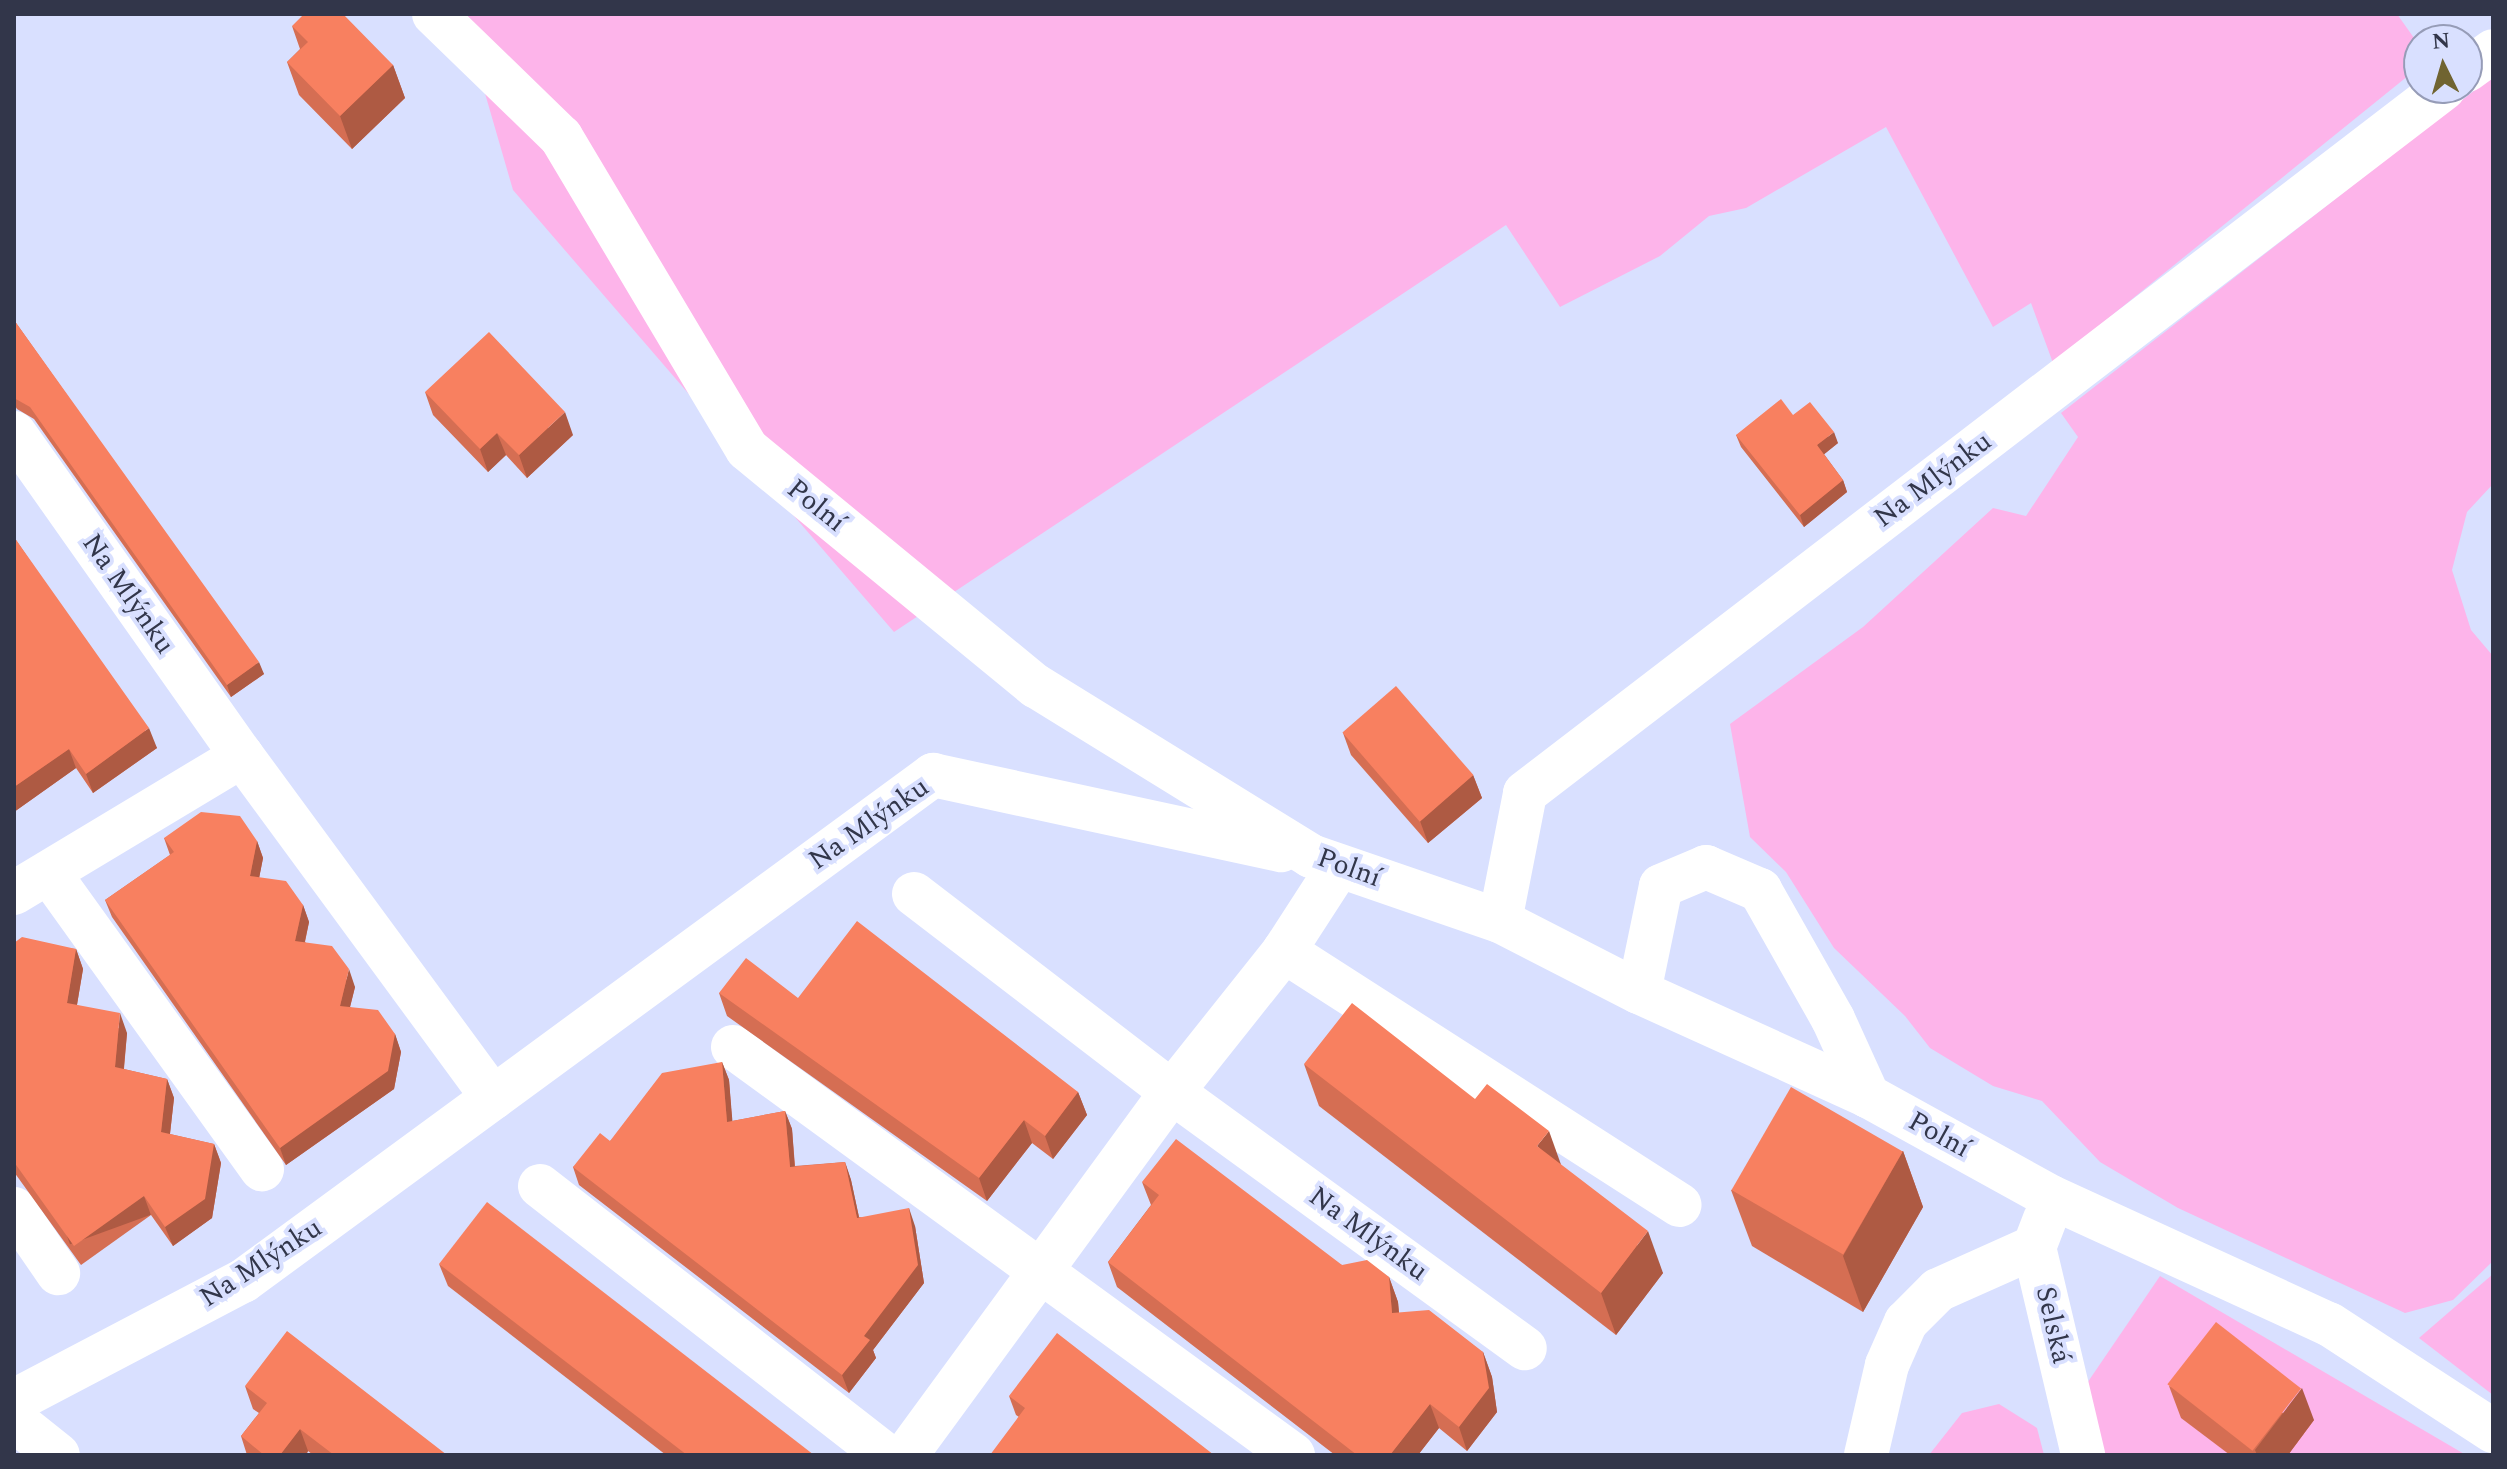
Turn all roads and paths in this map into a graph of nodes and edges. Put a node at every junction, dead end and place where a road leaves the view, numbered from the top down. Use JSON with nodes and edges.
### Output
{"nodes":[{"id":1,"x":434,"y":14,"type":"edge"},
{"id":2,"x":2423,"y":104,"type":"edge"},
{"id":3,"x":14,"y":433,"type":"edge"},
{"id":4,"x":242,"y":756,"type":"junction"},
{"id":5,"x":1325,"y":861,"type":"junction"},
{"id":6,"x":26,"y":880,"type":"edge"},
{"id":7,"x":914,"y":894,"type":"dead end"},
{"id":8,"x":1500,"y":921,"type":"junction"},
{"id":9,"x":1284,"y":951,"type":"junction"},
{"id":10,"x":1639,"y":992,"type":"junction"},
{"id":11,"x":733,"y":1047,"type":"dead end"},
{"id":12,"x":1172,"y":1092,"type":"junction"},
{"id":13,"x":1868,"y":1096,"type":"junction"},
{"id":14,"x":493,"y":1098,"type":"junction"},
{"id":15,"x":262,"y":1169,"type":"dead end"},
{"id":16,"x":540,"y":1186,"type":"dead end"},
{"id":17,"x":2051,"y":1197,"type":"junction"},
{"id":18,"x":1680,"y":1205,"type":"dead end"},
{"id":19,"x":14,"y":1209,"type":"edge"},
{"id":20,"x":2034,"y":1247,"type":"junction"},
{"id":21,"x":1043,"y":1269,"type":"junction"},
{"id":22,"x":58,"y":1273,"type":"dead end"},
{"id":23,"x":1525,"y":1348,"type":"dead end"},
{"id":24,"x":14,"y":1401,"type":"edge"},
{"id":25,"x":14,"y":1420,"type":"edge"},
{"id":26,"x":2493,"y":1431,"type":"edge"},
{"id":27,"x":58,"y":1455,"type":"edge"},
{"id":28,"x":886,"y":1455,"type":"edge"},
{"id":29,"x":906,"y":1455,"type":"edge"},
{"id":30,"x":1293,"y":1455,"type":"edge"},
{"id":31,"x":1866,"y":1455,"type":"edge"},
{"id":32,"x":2083,"y":1455,"type":"edge"}],
"edges":[{"from":1,"to":5,"type":"street","name":"Polní"},
{"from":2,"to":8,"type":"street","name":"Na Mlýnku"},
{"from":3,"to":4,"type":"street","name":"Na Mlýnku"},
{"from":4,"to":6,"type":"street"},
{"from":4,"to":14,"type":"street","name":"Na Mlýnku"},
{"from":5,"to":8,"type":"street","name":"Polní"},
{"from":5,"to":9,"type":"street"},
{"from":5,"to":14,"type":"street","name":"Na Mlýnku"},
{"from":6,"to":15,"type":"street"},
{"from":7,"to":12,"type":"street","name":"Na Mlýnku"},
{"from":8,"to":10,"type":"street","name":"Polní"},
{"from":9,"to":12,"type":"street"},
{"from":9,"to":18,"type":"street"},
{"from":10,"to":13,"type":"street","name":"Polní"},
{"from":10,"to":13,"type":"street"},
{"from":11,"to":21,"type":"street"},
{"from":12,"to":21,"type":"street"},
{"from":12,"to":23,"type":"street","name":"Na Mlýnku"},
{"from":13,"to":17,"type":"street","name":"Polní"},
{"from":14,"to":24,"type":"street","name":"Na Mlýnku"},
{"from":16,"to":28,"type":"street"},
{"from":17,"to":20,"type":"street","name":"Selská"},
{"from":17,"to":26,"type":"street","name":"Polní"},
{"from":19,"to":22,"type":"street"},
{"from":20,"to":31,"type":"street"},
{"from":20,"to":32,"type":"street","name":"Selská"},
{"from":21,"to":29,"type":"street"},
{"from":21,"to":30,"type":"street"},
{"from":25,"to":27,"type":"street"}]}
